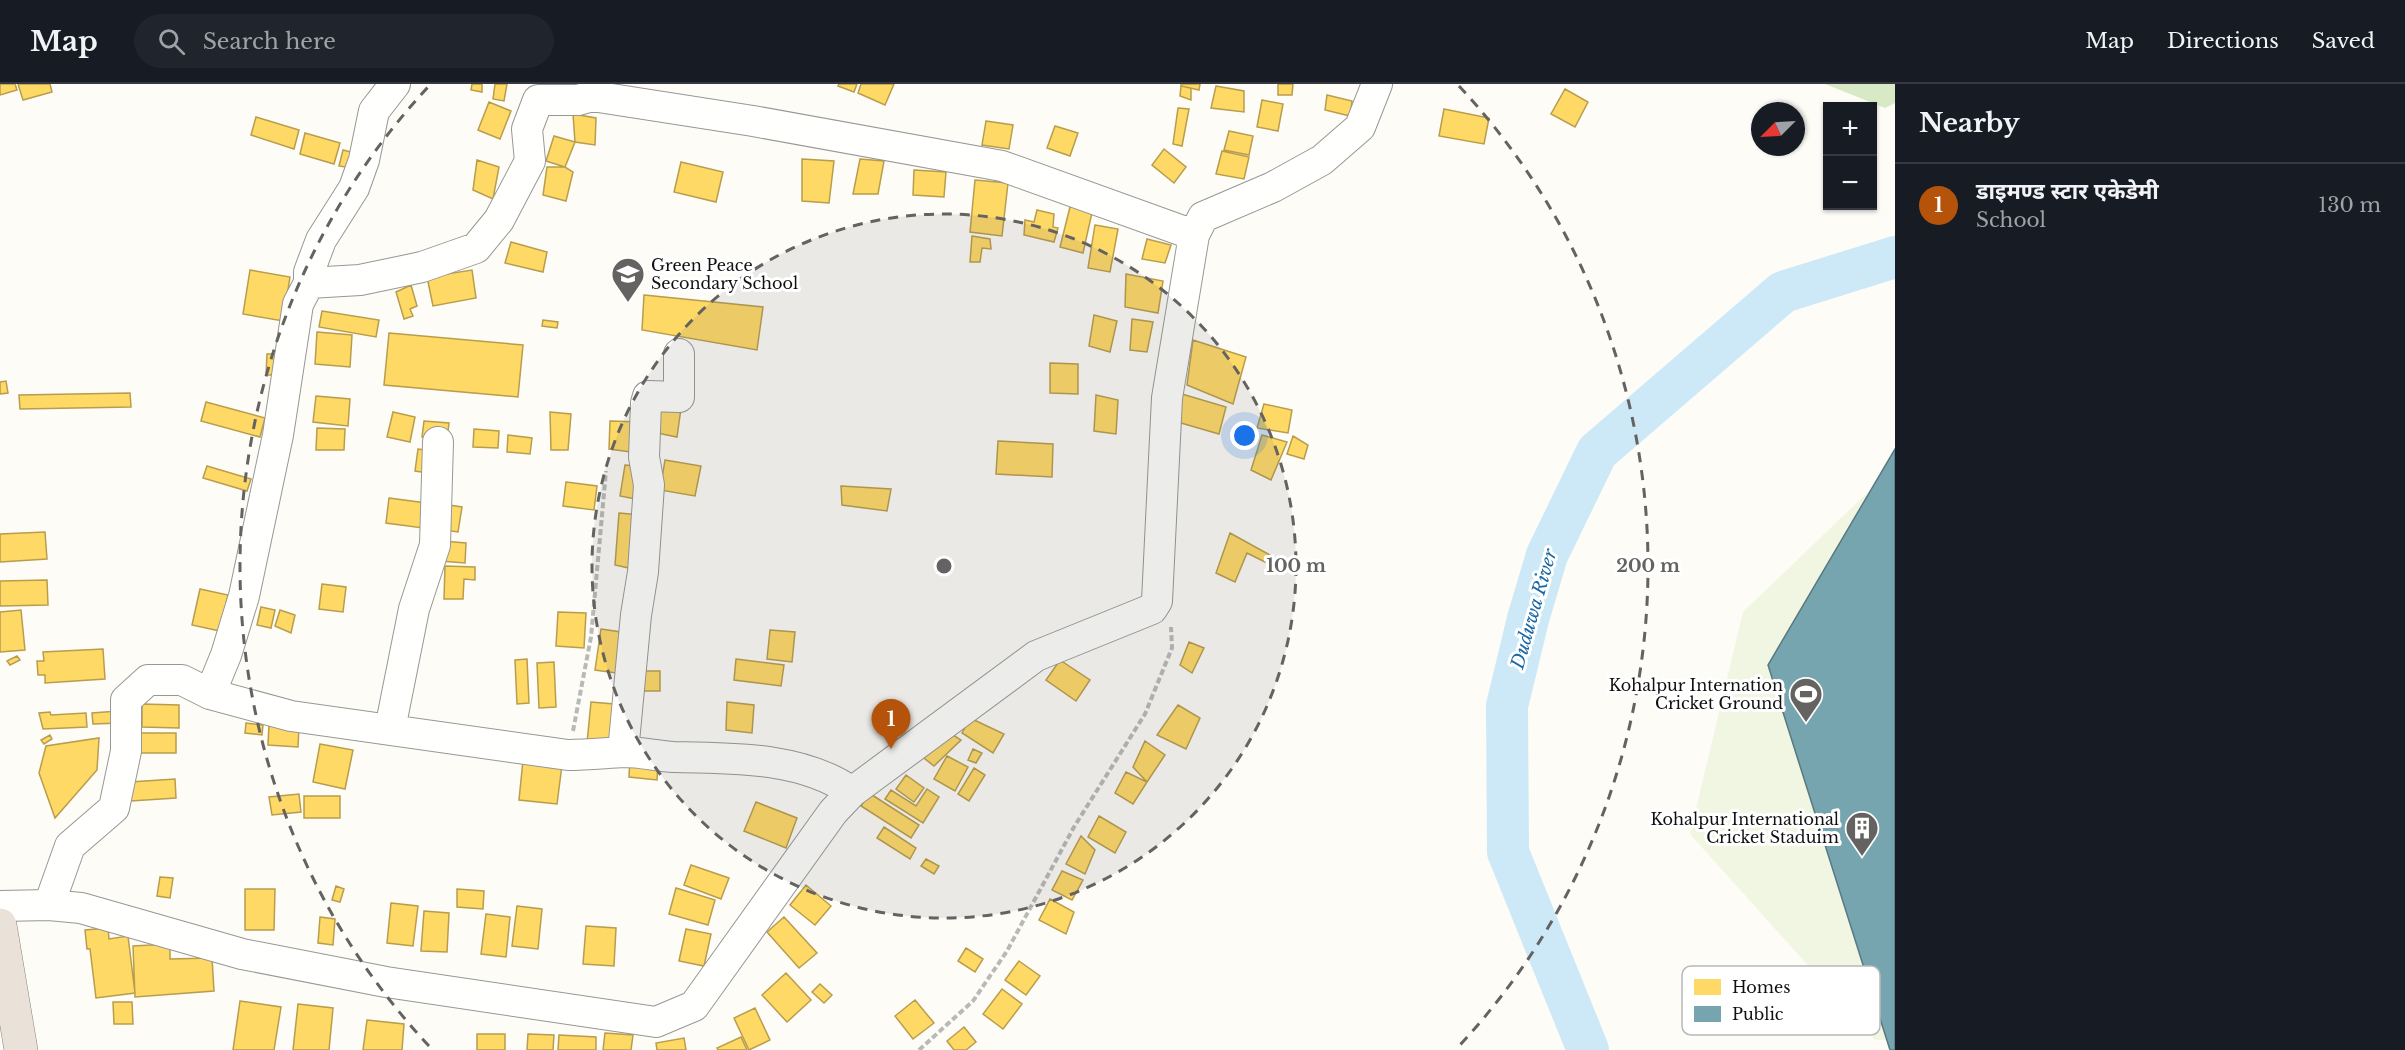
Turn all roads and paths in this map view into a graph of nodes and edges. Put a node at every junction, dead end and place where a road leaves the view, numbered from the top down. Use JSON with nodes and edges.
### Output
{"nodes":[{"id":1,"x":395,"y":84,"type":"edge"},
{"id":2,"x":1377,"y":84,"type":"edge"},
{"id":3,"x":535,"y":92,"type":"edge"},
{"id":4,"x":1194,"y":235,"type":"junction"},
{"id":5,"x":309,"y":283,"type":"junction"},
{"id":6,"x":679,"y":354,"type":"dead end"},
{"id":7,"x":438,"y":442,"type":"dead end"},
{"id":8,"x":606,"y":471,"type":"dead end"},
{"id":9,"x":1152,"y":609,"type":"junction"},
{"id":10,"x":210,"y":694,"type":"junction"},
{"id":11,"x":390,"y":729,"type":"junction"},
{"id":12,"x":623,"y":752,"type":"junction"},
{"id":13,"x":568,"y":755,"type":"junction"},
{"id":14,"x":852,"y":792,"type":"junction"},
{"id":15,"x":49,"y":905,"type":"junction"},
{"id":16,"x":0,"y":906,"type":"edge"},
{"id":17,"x":0,"y":925,"type":"edge"},
{"id":18,"x":21,"y":1050,"type":"edge"},
{"id":19,"x":919,"y":1050,"type":"edge"}],
"edges":[{"from":1,"to":5,"type":"street"},
{"from":2,"to":4,"type":"street"},
{"from":3,"to":4,"type":"street"},
{"from":3,"to":5,"type":"street"},
{"from":4,"to":9,"type":"street"},
{"from":5,"to":10,"type":"street"},
{"from":6,"to":12,"type":"street"},
{"from":7,"to":11,"type":"street"},
{"from":8,"to":13,"type":"path"},
{"from":9,"to":14,"type":"street"},
{"from":9,"to":19,"type":"path"},
{"from":10,"to":11,"type":"street"},
{"from":10,"to":15,"type":"street"},
{"from":11,"to":13,"type":"street"},
{"from":12,"to":13,"type":"street"},
{"from":12,"to":14,"type":"street"},
{"from":14,"to":15,"type":"street"},
{"from":15,"to":16,"type":"street"},
{"from":17,"to":18,"type":"highway"}]}
